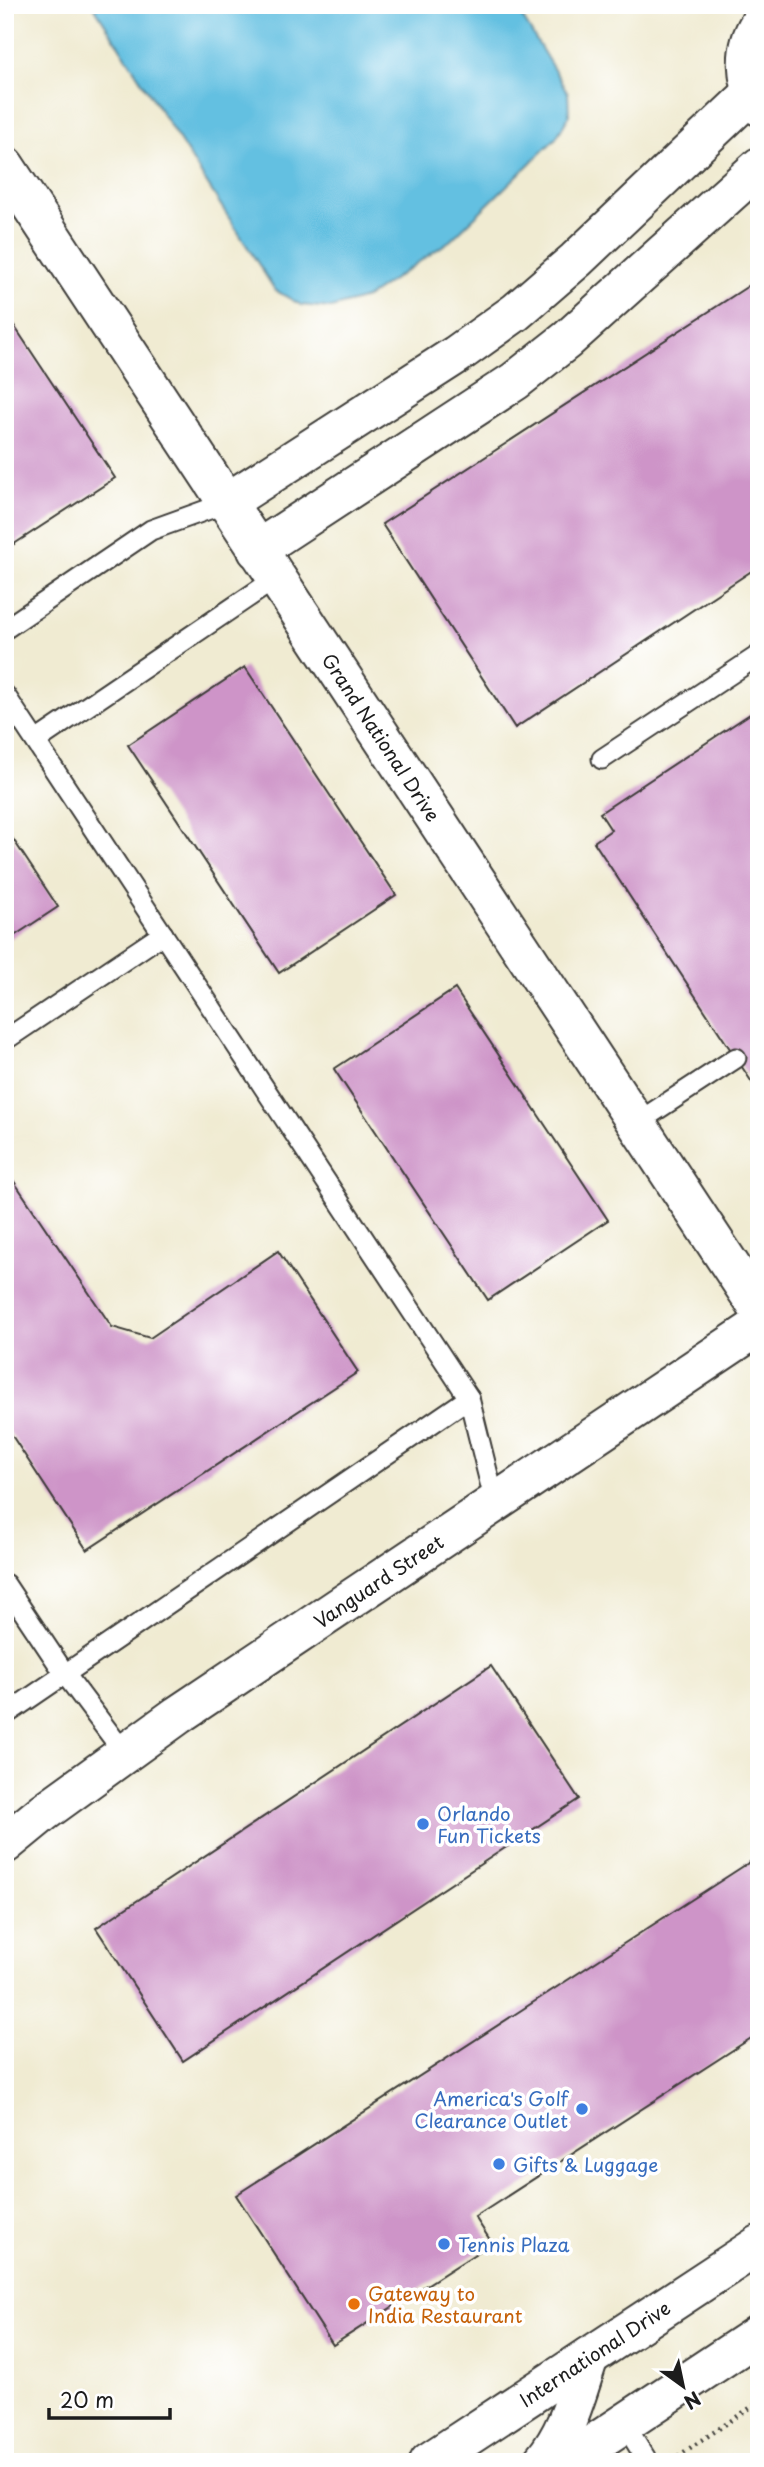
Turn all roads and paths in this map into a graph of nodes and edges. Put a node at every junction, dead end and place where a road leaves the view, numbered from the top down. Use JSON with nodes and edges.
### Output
{"nodes":[{"id":1,"x":759,"y":24,"type":"edge"},
{"id":2,"x":755,"y":100,"type":"edge"},
{"id":3,"x":5,"y":166,"type":"edge"},
{"id":4,"x":759,"y":167,"type":"edge"},
{"id":5,"x":226,"y":503,"type":"junction"},
{"id":6,"x":266,"y":564,"type":"junction"},
{"id":7,"x":5,"y":629,"type":"edge"},
{"id":8,"x":759,"y":654,"type":"edge"},
{"id":9,"x":5,"y":695,"type":"edge"},
{"id":10,"x":36,"y":741,"type":"junction"},
{"id":11,"x":602,"y":759,"type":"dead end"},
{"id":12,"x":163,"y":934,"type":"junction"},
{"id":13,"x":5,"y":1040,"type":"edge"},
{"id":14,"x":736,"y":1058,"type":"dead end"},
{"id":15,"x":635,"y":1124,"type":"junction"},
{"id":16,"x":759,"y":1309,"type":"edge"},
{"id":17,"x":759,"y":1326,"type":"edge"},
{"id":18,"x":469,"y":1398,"type":"junction"},
{"id":19,"x":495,"y":1503,"type":"junction"},
{"id":20,"x":5,"y":1584,"type":"edge"},
{"id":21,"x":65,"y":1674,"type":"junction"},
{"id":22,"x":5,"y":1714,"type":"edge"},
{"id":23,"x":125,"y":1754,"type":"junction"},
{"id":24,"x":5,"y":1844,"type":"edge"},
{"id":25,"x":759,"y":2245,"type":"edge"},
{"id":26,"x":759,"y":2334,"type":"edge"},
{"id":27,"x":589,"y":2357,"type":"junction"},
{"id":28,"x":759,"y":2402,"type":"edge"},
{"id":29,"x":624,"y":2423,"type":"junction"},
{"id":30,"x":429,"y":2462,"type":"edge"},
{"id":31,"x":542,"y":2462,"type":"edge"},
{"id":32,"x":566,"y":2462,"type":"edge"},
{"id":33,"x":648,"y":2462,"type":"edge"},
{"id":34,"x":669,"y":2462,"type":"edge"}],
"edges":[{"from":1,"to":2,"type":"street"},
{"from":2,"to":5,"type":"street"},
{"from":3,"to":5,"type":"street","name":"Grand National Drive"},
{"from":4,"to":6,"type":"street"},
{"from":5,"to":6,"type":"street","name":"Grand National Drive"},
{"from":5,"to":7,"type":"lane"},
{"from":6,"to":10,"type":"lane"},
{"from":6,"to":15,"type":"street","name":"Grand National Drive"},
{"from":8,"to":11,"type":"lane"},
{"from":9,"to":10,"type":"lane"},
{"from":10,"to":12,"type":"lane"},
{"from":12,"to":13,"type":"lane"},
{"from":12,"to":18,"type":"lane"},
{"from":14,"to":15,"type":"lane"},
{"from":15,"to":16,"type":"street","name":"Grand National Drive"},
{"from":17,"to":19,"type":"street","name":"Vanguard Street"},
{"from":18,"to":19,"type":"lane"},
{"from":18,"to":21,"type":"lane"},
{"from":19,"to":23,"type":"street","name":"Vanguard Street"},
{"from":20,"to":21,"type":"lane"},
{"from":21,"to":22,"type":"lane"},
{"from":21,"to":23,"type":"lane"},
{"from":23,"to":24,"type":"street","name":"Vanguard Street"},
{"from":25,"to":27,"type":"street","name":"International Drive"},
{"from":26,"to":29,"type":"street"},
{"from":27,"to":30,"type":"street","name":"International Drive"},
{"from":27,"to":31,"type":"street"},
{"from":28,"to":34,"type":"path"},
{"from":29,"to":32,"type":"street"},
{"from":29,"to":33,"type":"lane"}]}
